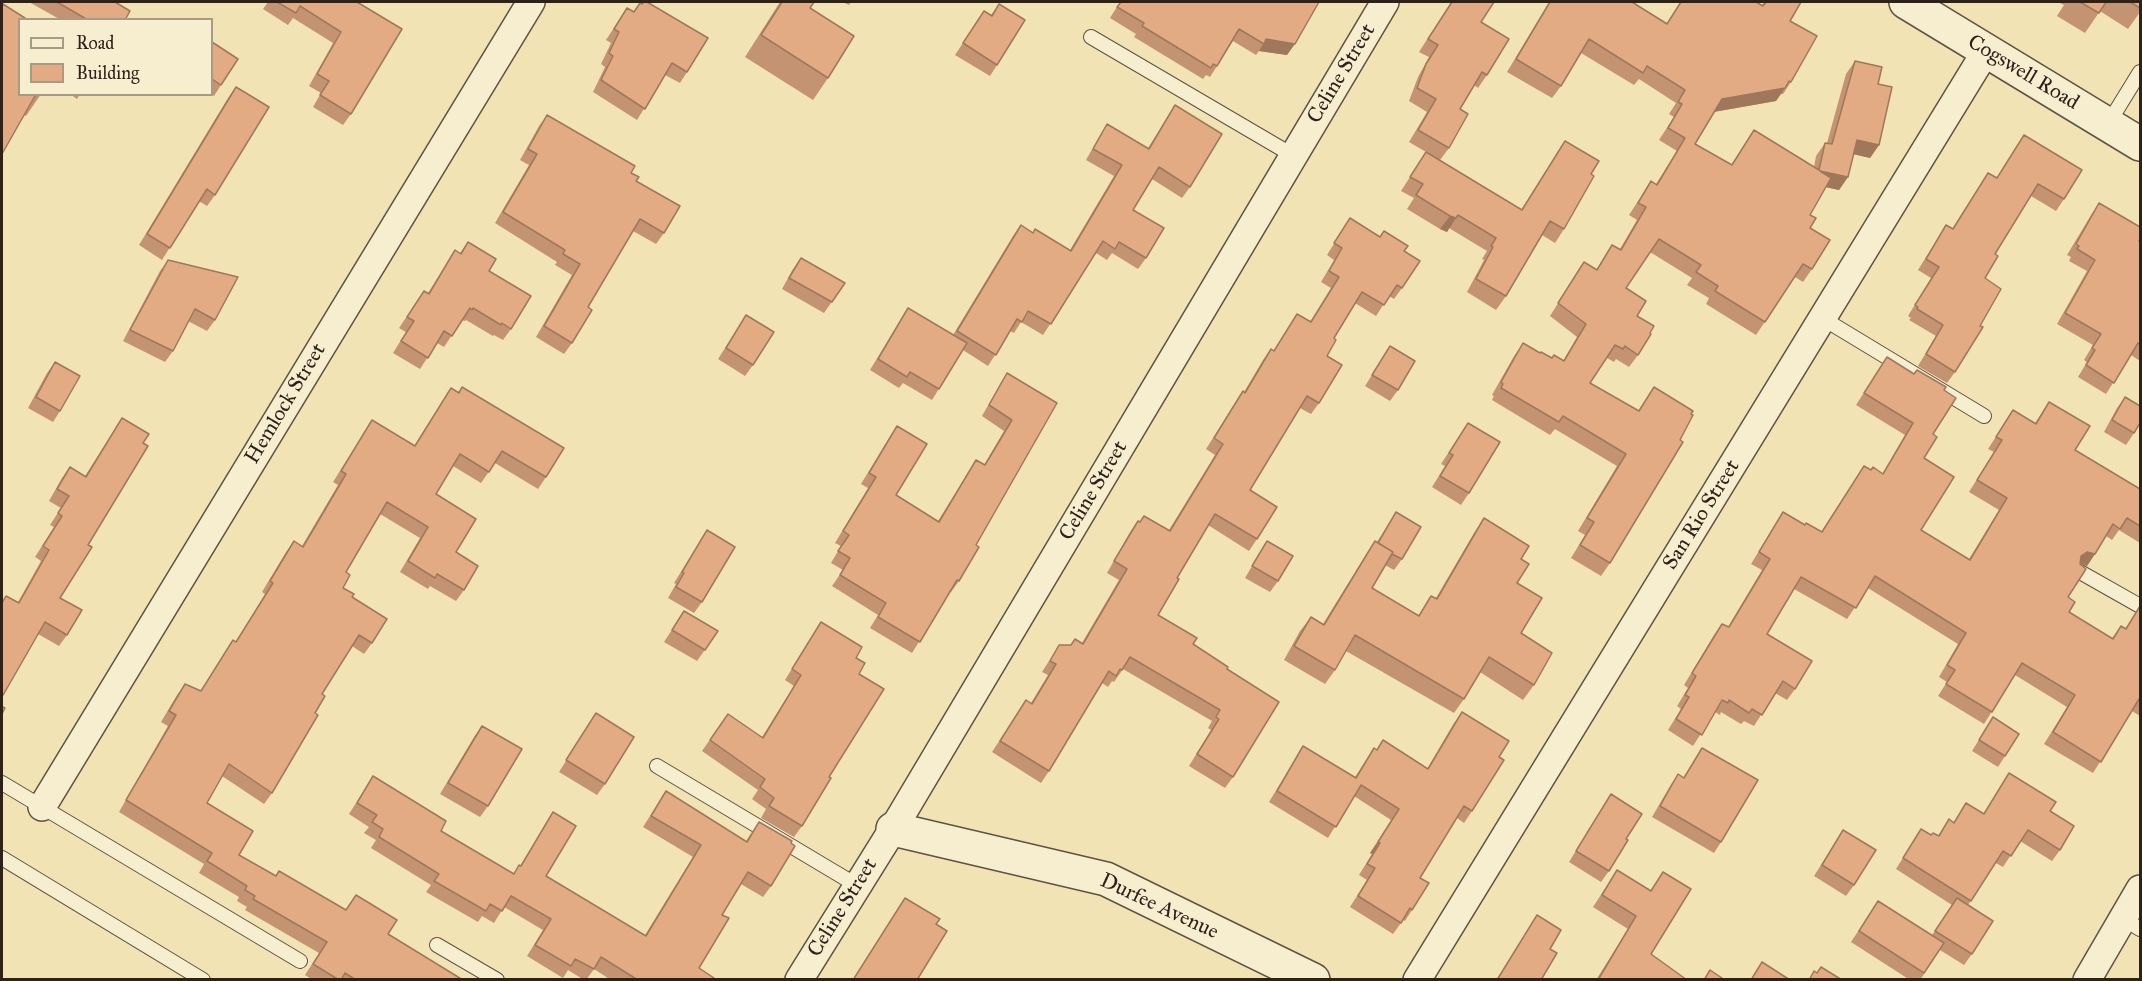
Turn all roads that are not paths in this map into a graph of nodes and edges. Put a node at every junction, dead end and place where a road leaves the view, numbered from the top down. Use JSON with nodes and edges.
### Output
{"nodes":[{"id":1,"x":531,"y":2,"type":"edge"},
{"id":2,"x":1385,"y":2,"type":"edge"},
{"id":3,"x":1924,"y":6,"type":"edge"},
{"id":4,"x":1091,"y":37,"type":"dead end"},
{"id":5,"x":1986,"y":51,"type":"junction"},
{"id":6,"x":2140,"y":72,"type":"edge"},
{"id":7,"x":2108,"y":124,"type":"junction"},
{"id":8,"x":2140,"y":144,"type":"edge"},
{"id":9,"x":1294,"y":156,"type":"junction"},
{"id":10,"x":1822,"y":318,"type":"junction"},
{"id":11,"x":1984,"y":416,"type":"dead end"},
{"id":12,"x":2080,"y":572,"type":"edge"},
{"id":13,"x":2140,"y":606,"type":"edge"},
{"id":14,"x":657,"y":766,"type":"dead end"},
{"id":15,"x":2,"y":783,"type":"edge"},
{"id":16,"x":42,"y":807,"type":"junction"},
{"id":17,"x":893,"y":829,"type":"junction"},
{"id":18,"x":2,"y":858,"type":"edge"},
{"id":19,"x":858,"y":886,"type":"junction"},
{"id":20,"x":2136,"y":907,"type":"edge"},
{"id":21,"x":437,"y":945,"type":"dead end"},
{"id":22,"x":300,"y":961,"type":"dead end"},
{"id":23,"x":203,"y":980,"type":"edge"},
{"id":24,"x":497,"y":980,"type":"edge"},
{"id":25,"x":799,"y":980,"type":"edge"},
{"id":26,"x":1313,"y":980,"type":"edge"},
{"id":27,"x":1417,"y":980,"type":"edge"},
{"id":28,"x":2087,"y":980,"type":"edge"}],
"edges":[{"from":1,"to":16,"type":"street","name":"Hemlock Street"},
{"from":2,"to":9,"type":"street","name":"Celine Street"},
{"from":3,"to":5,"type":"street","name":"Cogswell Road"},
{"from":4,"to":9,"type":"lane"},
{"from":5,"to":7,"type":"street","name":"Cogswell Road"},
{"from":5,"to":10,"type":"street","name":"San Rio Street"},
{"from":6,"to":7,"type":"lane"},
{"from":7,"to":8,"type":"street","name":"Cogswell Road"},
{"from":9,"to":17,"type":"street","name":"Celine Street"},
{"from":10,"to":11,"type":"lane"},
{"from":10,"to":27,"type":"street","name":"San Rio Street"},
{"from":12,"to":13,"type":"lane"},
{"from":14,"to":19,"type":"lane"},
{"from":15,"to":16,"type":"lane"},
{"from":16,"to":22,"type":"lane"},
{"from":17,"to":19,"type":"street","name":"Celine Street"},
{"from":17,"to":26,"type":"street","name":"Durfee Avenue"},
{"from":18,"to":23,"type":"lane"},
{"from":19,"to":25,"type":"street","name":"Celine Street"},
{"from":20,"to":28,"type":"street"},
{"from":21,"to":24,"type":"lane"}]}
